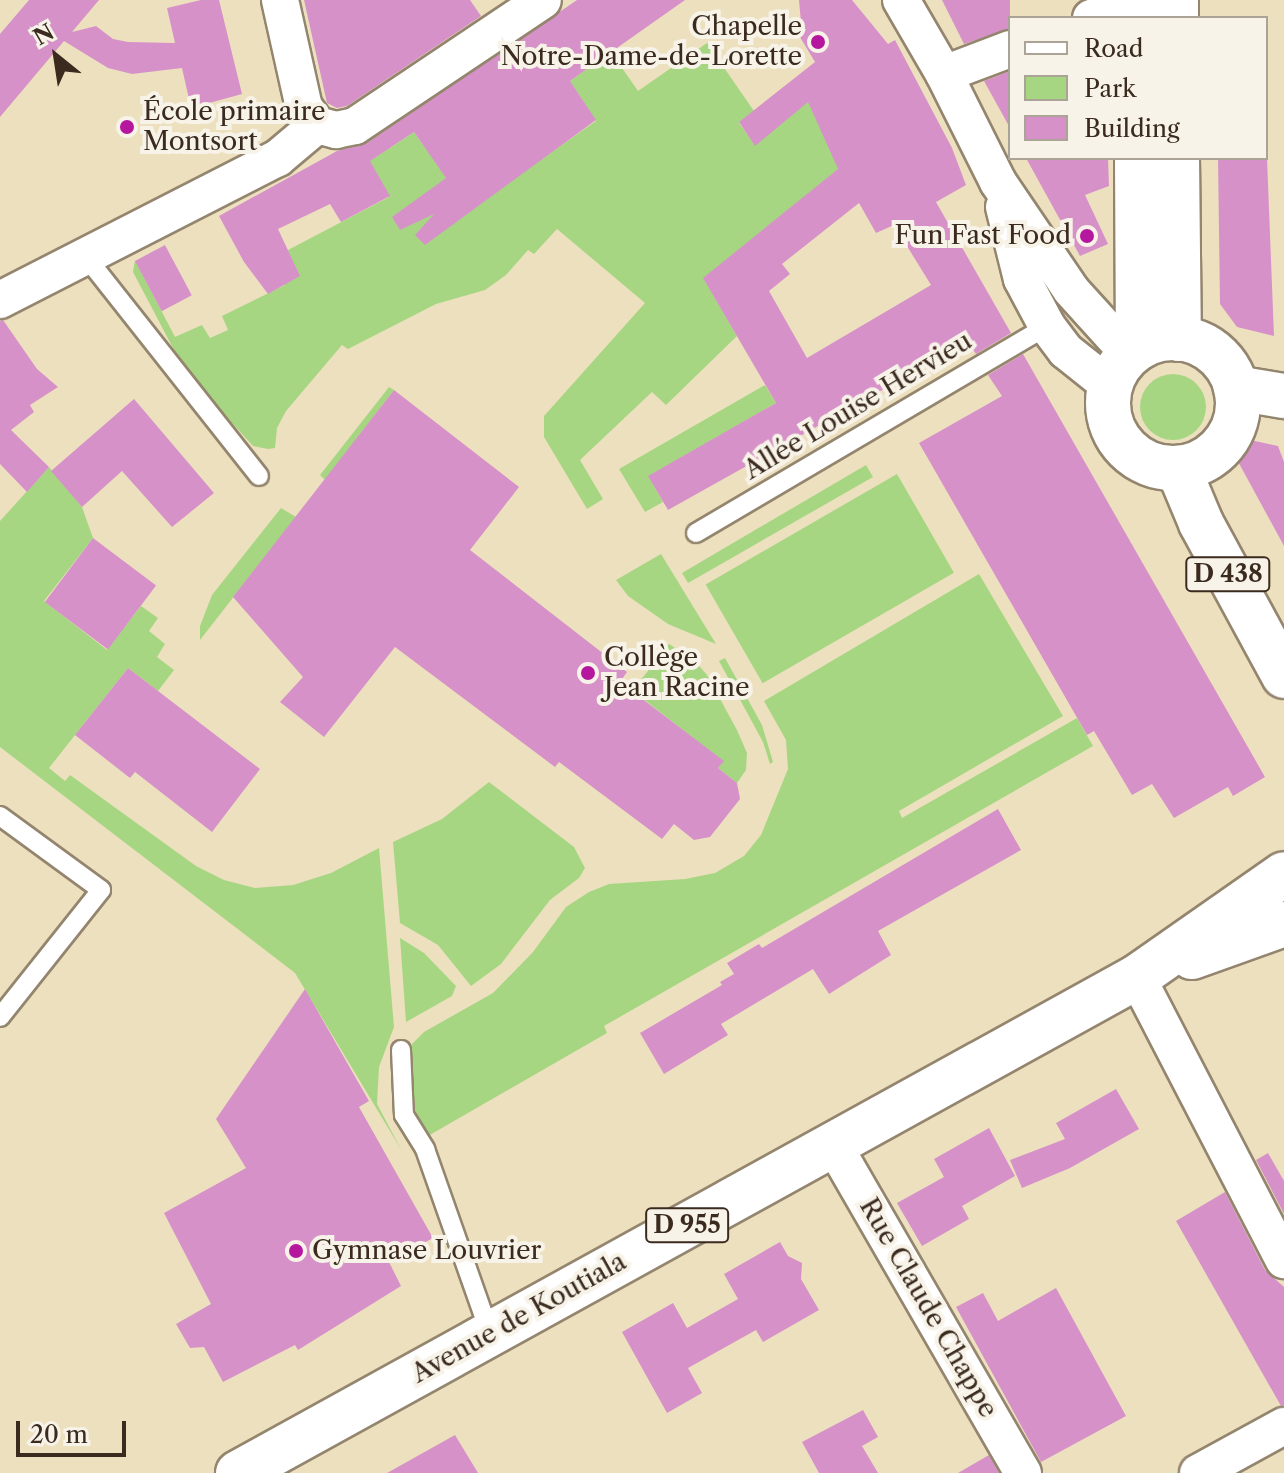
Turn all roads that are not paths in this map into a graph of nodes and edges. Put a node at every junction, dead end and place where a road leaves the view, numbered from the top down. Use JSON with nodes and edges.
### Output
{"nodes":[{"id":1,"x":280,"y":0,"type":"edge"},
{"id":2,"x":543,"y":0,"type":"edge"},
{"id":3,"x":901,"y":0,"type":"edge"},
{"id":4,"x":1136,"y":0,"type":"edge"},
{"id":5,"x":1096,"y":16,"type":"edge"},
{"id":6,"x":1008,"y":50,"type":"edge"},
{"id":7,"x":944,"y":74,"type":"junction"},
{"id":8,"x":317,"y":125,"type":"junction"},
{"id":9,"x":1137,"y":160,"type":"edge"},
{"id":10,"x":1177,"y":160,"type":"edge"},
{"id":11,"x":998,"y":182,"type":"junction"},
{"id":12,"x":86,"y":257,"type":"junction"},
{"id":13,"x":0,"y":300,"type":"edge"},
{"id":14,"x":1047,"y":326,"type":"junction"},
{"id":15,"x":1139,"y":357,"type":"junction"},
{"id":16,"x":1236,"y":388,"type":"junction"},
{"id":17,"x":1284,"y":396,"type":"edge"},
{"id":18,"x":1178,"y":468,"type":"junction"},
{"id":19,"x":259,"y":476,"type":"dead end"},
{"id":20,"x":696,"y":533,"type":"dead end"},
{"id":21,"x":1284,"y":676,"type":"edge"},
{"id":22,"x":0,"y":816,"type":"edge"},
{"id":23,"x":1284,"y":874,"type":"edge"},
{"id":24,"x":1284,"y":924,"type":"edge"},
{"id":25,"x":1137,"y":977,"type":"junction"},
{"id":26,"x":0,"y":1017,"type":"edge"},
{"id":27,"x":401,"y":1050,"type":"dead end"},
{"id":28,"x":833,"y":1144,"type":"junction"},
{"id":29,"x":1284,"y":1260,"type":"edge"},
{"id":30,"x":491,"y":1334,"type":"junction"},
{"id":31,"x":1284,"y":1426,"type":"edge"},
{"id":32,"x":238,"y":1473,"type":"edge"},
{"id":33,"x":1023,"y":1473,"type":"edge"},
{"id":34,"x":1198,"y":1473,"type":"edge"}],
"edges":[{"from":1,"to":8,"type":"street"},
{"from":2,"to":8,"type":"street"},
{"from":3,"to":7,"type":"street"},
{"from":4,"to":5,"type":"street"},
{"from":6,"to":7,"type":"street"},
{"from":7,"to":11,"type":"street"},
{"from":8,"to":12,"type":"street"},
{"from":9,"to":15,"type":"main road"},
{"from":10,"to":15,"type":"main road"},
{"from":11,"to":14,"type":"street"},
{"from":11,"to":15,"type":"street"},
{"from":12,"to":13,"type":"street"},
{"from":12,"to":19,"type":"lane"},
{"from":14,"to":15,"type":"street"},
{"from":14,"to":20,"type":"lane","name":"Allée Louise Hervieu"},
{"from":15,"to":16,"type":"main road"},
{"from":15,"to":18,"type":"main road"},
{"from":16,"to":17,"type":"main road"},
{"from":16,"to":18,"type":"main road"},
{"from":18,"to":21,"type":"main road","number":"D 438"},
{"from":22,"to":26,"type":"lane"},
{"from":23,"to":25,"type":"main road","name":"Avenue de Koutiala","number":"D 955"},
{"from":24,"to":25,"type":"main road","name":"Avenue de Koutiala","number":"D 955"},
{"from":25,"to":28,"type":"main road","name":"Avenue de Koutiala","number":"D 955"},
{"from":25,"to":29,"type":"street"},
{"from":27,"to":30,"type":"lane"},
{"from":28,"to":30,"type":"main road","name":"Avenue de Koutiala","number":"D 955"},
{"from":28,"to":33,"type":"street","name":"Rue Claude Chappe"},
{"from":30,"to":32,"type":"main road","name":"Avenue de Koutiala","number":"D 955"},
{"from":31,"to":34,"type":"street"}]}
